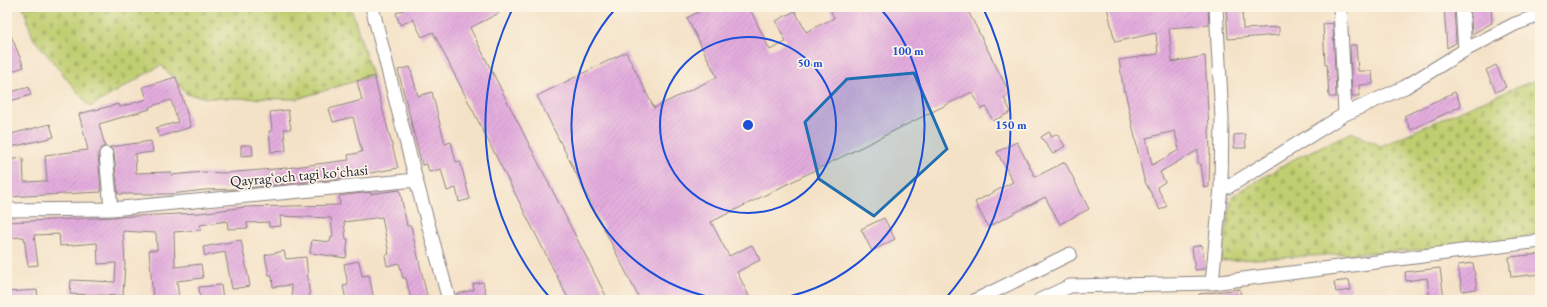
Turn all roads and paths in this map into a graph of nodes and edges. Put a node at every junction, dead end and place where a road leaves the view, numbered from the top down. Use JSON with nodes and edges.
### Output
{"nodes":[{"id":1,"x":372,"y":7,"type":"edge"},
{"id":2,"x":1216,"y":7,"type":"edge"},
{"id":3,"x":1340,"y":7,"type":"edge"},
{"id":4,"x":1462,"y":7,"type":"edge"},
{"id":5,"x":1540,"y":14,"type":"edge"},
{"id":6,"x":1465,"y":50,"type":"junction"},
{"id":7,"x":1346,"y":114,"type":"junction"},
{"id":8,"x":106,"y":154,"type":"dead end"},
{"id":9,"x":416,"y":180,"type":"junction"},
{"id":10,"x":1221,"y":188,"type":"junction"},
{"id":11,"x":111,"y":208,"type":"junction"},
{"id":12,"x":7,"y":210,"type":"edge"},
{"id":13,"x":1540,"y":241,"type":"edge"},
{"id":14,"x":1070,"y":254,"type":"dead end"},
{"id":15,"x":1212,"y":283,"type":"junction"},
{"id":16,"x":449,"y":300,"type":"edge"},
{"id":17,"x":976,"y":300,"type":"edge"},
{"id":18,"x":1040,"y":300,"type":"edge"}],
"edges":[{"from":1,"to":9,"type":"street"},
{"from":2,"to":10,"type":"street"},
{"from":3,"to":7,"type":"street"},
{"from":4,"to":6,"type":"street"},
{"from":5,"to":6,"type":"street"},
{"from":6,"to":7,"type":"street"},
{"from":7,"to":10,"type":"street"},
{"from":8,"to":11,"type":"street"},
{"from":9,"to":11,"type":"street","name":"Qayragʻoch tagi koʻchasi"},
{"from":9,"to":16,"type":"street"},
{"from":10,"to":15,"type":"street"},
{"from":11,"to":12,"type":"street","name":"Qayragʻoch tagi koʻchasi"},
{"from":13,"to":15,"type":"street"},
{"from":14,"to":17,"type":"street"},
{"from":15,"to":18,"type":"street"}]}
